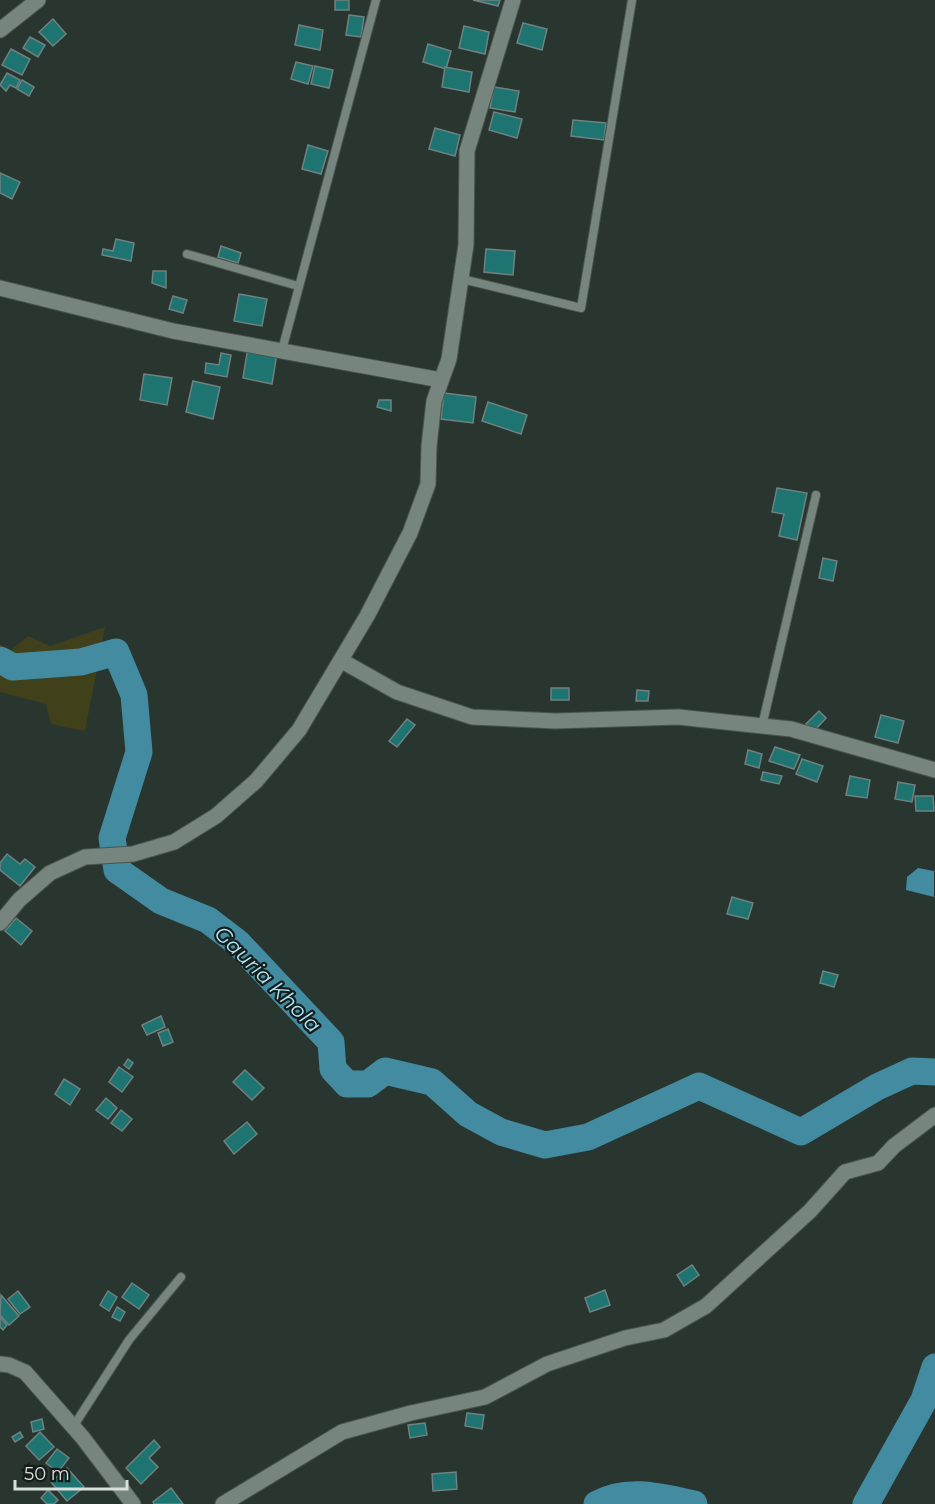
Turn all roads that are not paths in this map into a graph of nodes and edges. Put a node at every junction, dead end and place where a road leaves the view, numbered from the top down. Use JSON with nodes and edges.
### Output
{"nodes":[{"id":1,"x":38,"y":0,"type":"edge"},
{"id":2,"x":376,"y":0,"type":"edge"},
{"id":3,"x":513,"y":0,"type":"edge"},
{"id":4,"x":632,"y":0,"type":"edge"},
{"id":5,"x":0,"y":30,"type":"edge"},
{"id":6,"x":187,"y":254,"type":"dead end"},
{"id":7,"x":462,"y":279,"type":"junction"},
{"id":8,"x":298,"y":286,"type":"junction"},
{"id":9,"x":0,"y":288,"type":"edge"},
{"id":10,"x":282,"y":350,"type":"junction"},
{"id":11,"x":441,"y":380,"type":"junction"},
{"id":12,"x":816,"y":495,"type":"dead end"},
{"id":13,"x":342,"y":661,"type":"junction"},
{"id":14,"x":762,"y":726,"type":"junction"},
{"id":15,"x":935,"y":770,"type":"edge"},
{"id":16,"x":0,"y":923,"type":"edge"},
{"id":17,"x":935,"y":1115,"type":"edge"},
{"id":18,"x":181,"y":1277,"type":"dead end"},
{"id":19,"x":0,"y":1364,"type":"edge"},
{"id":20,"x":74,"y":1427,"type":"junction"},
{"id":21,"x":133,"y":1504,"type":"edge"},
{"id":22,"x":223,"y":1504,"type":"edge"}],
"edges":[{"from":1,"to":5,"type":"street"},
{"from":2,"to":8,"type":"lane"},
{"from":3,"to":7,"type":"street"},
{"from":4,"to":7,"type":"lane"},
{"from":6,"to":8,"type":"lane"},
{"from":7,"to":11,"type":"street"},
{"from":8,"to":10,"type":"lane"},
{"from":9,"to":10,"type":"street"},
{"from":10,"to":11,"type":"street"},
{"from":11,"to":13,"type":"street"},
{"from":12,"to":14,"type":"lane"},
{"from":13,"to":14,"type":"street"},
{"from":13,"to":16,"type":"street"},
{"from":14,"to":15,"type":"street"},
{"from":17,"to":22,"type":"street"},
{"from":18,"to":20,"type":"lane"},
{"from":19,"to":20,"type":"street"},
{"from":20,"to":21,"type":"street"}]}
